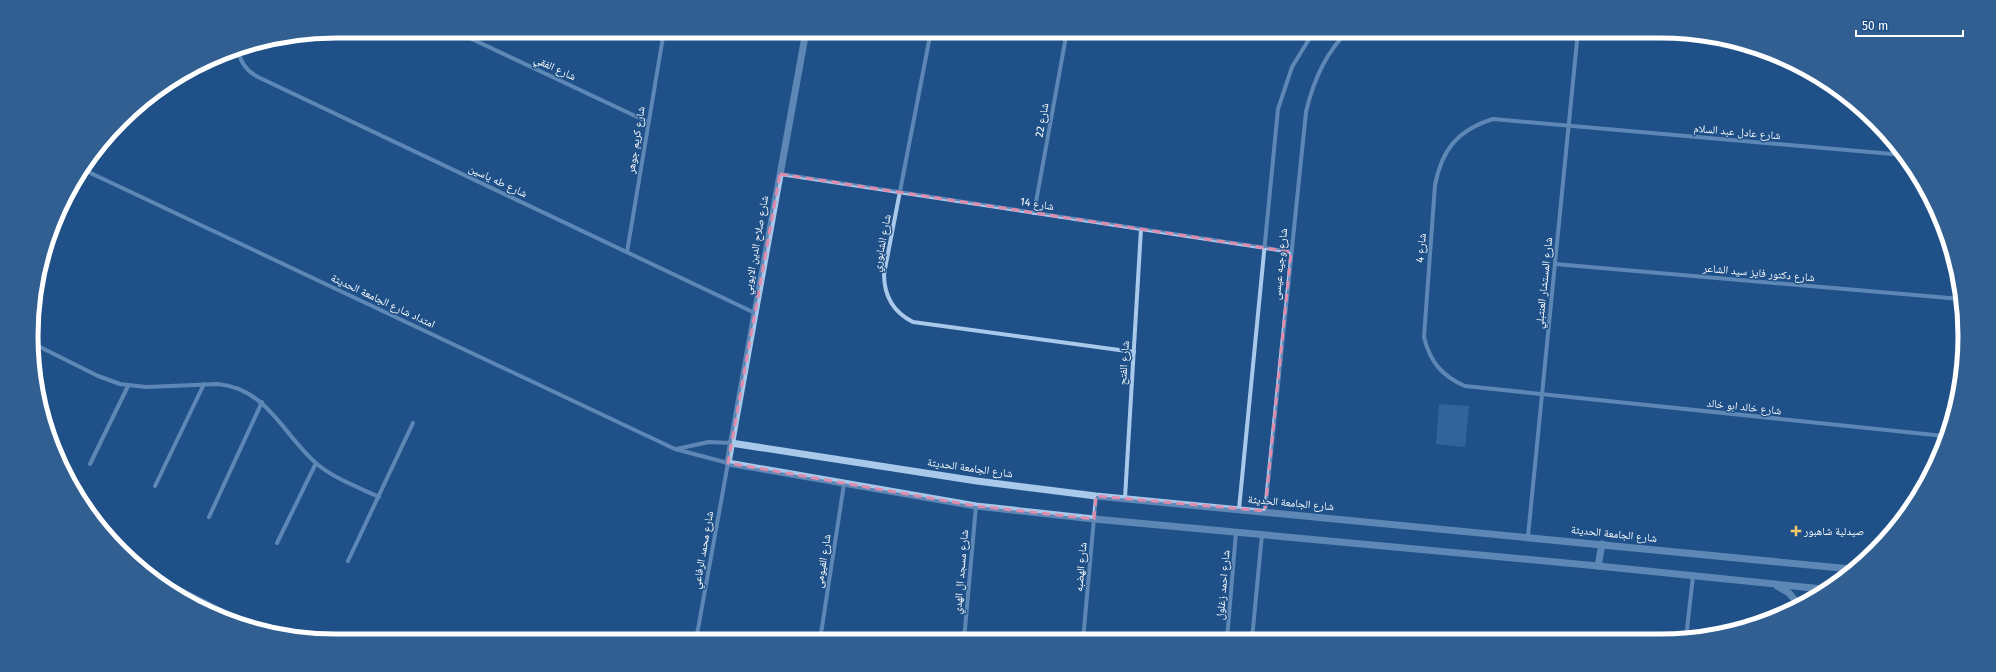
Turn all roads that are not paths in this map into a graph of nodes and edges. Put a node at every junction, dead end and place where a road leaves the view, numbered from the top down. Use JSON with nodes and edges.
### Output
{"nodes":[{"id":1,"x":470,"y":38,"type":"edge"},
{"id":2,"x":663,"y":38,"type":"edge"},
{"id":3,"x":805,"y":38,"type":"edge"},
{"id":4,"x":930,"y":38,"type":"edge"},
{"id":5,"x":1066,"y":38,"type":"edge"},
{"id":6,"x":1310,"y":38,"type":"edge"},
{"id":7,"x":1342,"y":38,"type":"edge"},
{"id":8,"x":1577,"y":38,"type":"edge"},
{"id":9,"x":239,"y":54,"type":"edge"},
{"id":10,"x":648,"y":122,"type":"junction"},
{"id":11,"x":1569,"y":126,"type":"junction"},
{"id":12,"x":1895,"y":154,"type":"edge"},
{"id":13,"x":87,"y":171,"type":"edge"},
{"id":14,"x":780,"y":174,"type":"junction"},
{"id":15,"x":901,"y":193,"type":"junction"},
{"id":16,"x":1034,"y":213,"type":"junction"},
{"id":17,"x":1141,"y":229,"type":"junction"},
{"id":18,"x":1264,"y":248,"type":"junction"},
{"id":19,"x":627,"y":252,"type":"junction"},
{"id":20,"x":1291,"y":252,"type":"junction"},
{"id":21,"x":1555,"y":264,"type":"junction"},
{"id":22,"x":1955,"y":299,"type":"edge"},
{"id":23,"x":755,"y":313,"type":"junction"},
{"id":24,"x":39,"y":346,"type":"edge"},
{"id":25,"x":1134,"y":352,"type":"junction"},
{"id":26,"x":204,"y":384,"type":"junction"},
{"id":27,"x":128,"y":386,"type":"junction"},
{"id":28,"x":1542,"y":395,"type":"junction"},
{"id":29,"x":262,"y":402,"type":"junction"},
{"id":30,"x":413,"y":423,"type":"dead end"},
{"id":31,"x":1941,"y":436,"type":"edge"},
{"id":32,"x":731,"y":443,"type":"junction"},
{"id":33,"x":675,"y":449,"type":"junction"},
{"id":34,"x":316,"y":463,"type":"junction"},
{"id":35,"x":728,"y":463,"type":"junction"},
{"id":36,"x":90,"y":464,"type":"dead end"},
{"id":37,"x":844,"y":484,"type":"junction"},
{"id":38,"x":155,"y":486,"type":"dead end"},
{"id":39,"x":1096,"y":496,"type":"junction"},
{"id":40,"x":379,"y":497,"type":"junction"},
{"id":41,"x":1125,"y":498,"type":"junction"},
{"id":42,"x":976,"y":506,"type":"junction"},
{"id":43,"x":1239,"y":509,"type":"junction"},
{"id":44,"x":1265,"y":511,"type":"junction"},
{"id":45,"x":209,"y":517,"type":"dead end"},
{"id":46,"x":1094,"y":519,"type":"junction"},
{"id":47,"x":1236,"y":532,"type":"junction"},
{"id":48,"x":1262,"y":534,"type":"junction"},
{"id":49,"x":1528,"y":536,"type":"junction"},
{"id":50,"x":277,"y":543,"type":"dead end"},
{"id":51,"x":1602,"y":544,"type":"junction"},
{"id":52,"x":348,"y":561,"type":"dead end"},
{"id":53,"x":1598,"y":566,"type":"junction"},
{"id":54,"x":1846,"y":568,"type":"edge"},
{"id":55,"x":1693,"y":576,"type":"junction"},
{"id":56,"x":1771,"y":584,"type":"junction"},
{"id":57,"x":175,"y":587,"type":"edge"},
{"id":58,"x":1818,"y":589,"type":"edge"},
{"id":59,"x":1796,"y":601,"type":"edge"},
{"id":60,"x":226,"y":613,"type":"edge"},
{"id":61,"x":1687,"y":632,"type":"edge"},
{"id":62,"x":697,"y":634,"type":"edge"},
{"id":63,"x":821,"y":634,"type":"edge"},
{"id":64,"x":965,"y":634,"type":"edge"},
{"id":65,"x":1084,"y":634,"type":"edge"},
{"id":66,"x":1227,"y":634,"type":"edge"},
{"id":67,"x":1252,"y":634,"type":"edge"}],
"edges":[{"from":1,"to":10,"type":"street","name":"شارع الفقي"},
{"from":2,"to":10,"type":"street","name":"شارع كريم جوهر"},
{"from":3,"to":14,"type":"street","name":"شارع صلاح الدين الايوبي"},
{"from":4,"to":15,"type":"street","name":"شارع الشابوري"},
{"from":5,"to":16,"type":"street","name":"شارع 22"},
{"from":6,"to":18,"type":"street","name":"شارع وجيه عيسى"},
{"from":7,"to":20,"type":"street","name":"شارع وجيه عيسى"},
{"from":8,"to":11,"type":"street","name":"شارع المستشار العنتبلي"},
{"from":9,"to":19,"type":"street","name":"شارع طه ياسين"},
{"from":10,"to":19,"type":"street","name":"شارع كريم جوهر"},
{"from":11,"to":12,"type":"street","name":"شارع عادل عبد السلام"},
{"from":11,"to":21,"type":"street","name":"شارع المستشار العنتبلي"},
{"from":11,"to":28,"type":"street","name":"شارع 4"},
{"from":13,"to":33,"type":"street","name":"امتداد شارع الجامعة الحديثة"},
{"from":14,"to":15,"type":"street","name":"شارع 14"},
{"from":14,"to":23,"type":"street","name":"شارع صلاح الدين الايوبي"},
{"from":15,"to":16,"type":"street","name":"شارع 14"},
{"from":15,"to":25,"type":"street","name":"شارع الشابوري"},
{"from":16,"to":17,"type":"street","name":"شارع 14"},
{"from":17,"to":18,"type":"street","name":"شارع 14"},
{"from":17,"to":25,"type":"street","name":"شارع الفتح"},
{"from":18,"to":20,"type":"street","name":"شارع 14"},
{"from":18,"to":43,"type":"street","name":"شارع وجيه عيسى"},
{"from":19,"to":23,"type":"street","name":"شارع طه ياسين"},
{"from":20,"to":44,"type":"street","name":"شارع وجيه عيسى"},
{"from":21,"to":22,"type":"street","name":"شارع دكتور فايز سيد الشاعر"},
{"from":21,"to":28,"type":"street","name":"شارع المستشار العنتبلي"},
{"from":23,"to":32,"type":"street","name":"شارع صلاح الدين الايوبي"},
{"from":24,"to":27,"type":"street"},
{"from":25,"to":41,"type":"street","name":"شارع الفتح"},
{"from":26,"to":27,"type":"street"},
{"from":26,"to":29,"type":"street"},
{"from":26,"to":38,"type":"street"},
{"from":27,"to":36,"type":"street"},
{"from":28,"to":31,"type":"street","name":"شارع خالد ابو خالد"},
{"from":28,"to":49,"type":"street","name":"شارع المستشار العنتبلي"},
{"from":29,"to":34,"type":"street"},
{"from":29,"to":45,"type":"street"},
{"from":30,"to":40,"type":"street"},
{"from":32,"to":33,"type":"street"},
{"from":32,"to":35,"type":"street","name":"شارع صلاح الدين الايوبي"},
{"from":32,"to":39,"type":"street","name":"شارع الجامعة الحديثة"},
{"from":33,"to":35,"type":"street","name":"امتداد شارع الجامعة الحديثة"},
{"from":34,"to":40,"type":"street"},
{"from":34,"to":50,"type":"street"},
{"from":35,"to":37,"type":"street"},
{"from":35,"to":62,"type":"street","name":"شارع محمد الرفاعي"},
{"from":37,"to":42,"type":"street"},
{"from":37,"to":63,"type":"street","name":"شارع الفيومى"},
{"from":39,"to":41,"type":"street","name":"شارع الجامعة الحديثة"},
{"from":39,"to":46,"type":"street","name":"شارع الهضبه"},
{"from":40,"to":52,"type":"street"},
{"from":41,"to":43,"type":"street","name":"شارع الجامعة الحديثة"},
{"from":42,"to":46,"type":"street"},
{"from":42,"to":64,"type":"street","name":"شارع مسجد ال الهدي"},
{"from":43,"to":44,"type":"street","name":"شارع الجامعة الحديثة"},
{"from":44,"to":49,"type":"street","name":"شارع الجامعة الحديثة"},
{"from":46,"to":47,"type":"street"},
{"from":46,"to":65,"type":"street","name":"شارع الهضبه"},
{"from":47,"to":48,"type":"street"},
{"from":47,"to":66,"type":"street","name":"شارع احمد زغلول"},
{"from":48,"to":53,"type":"street"},
{"from":48,"to":67,"type":"street"},
{"from":49,"to":51,"type":"street","name":"شارع الجامعة الحديثة"},
{"from":51,"to":53,"type":"street"},
{"from":51,"to":54,"type":"street","name":"شارع الجامعة الحديثة"},
{"from":53,"to":55,"type":"street"},
{"from":55,"to":56,"type":"street"},
{"from":55,"to":61,"type":"street"},
{"from":56,"to":58,"type":"street"},
{"from":56,"to":59,"type":"street"},
{"from":57,"to":60,"type":"street"}]}
